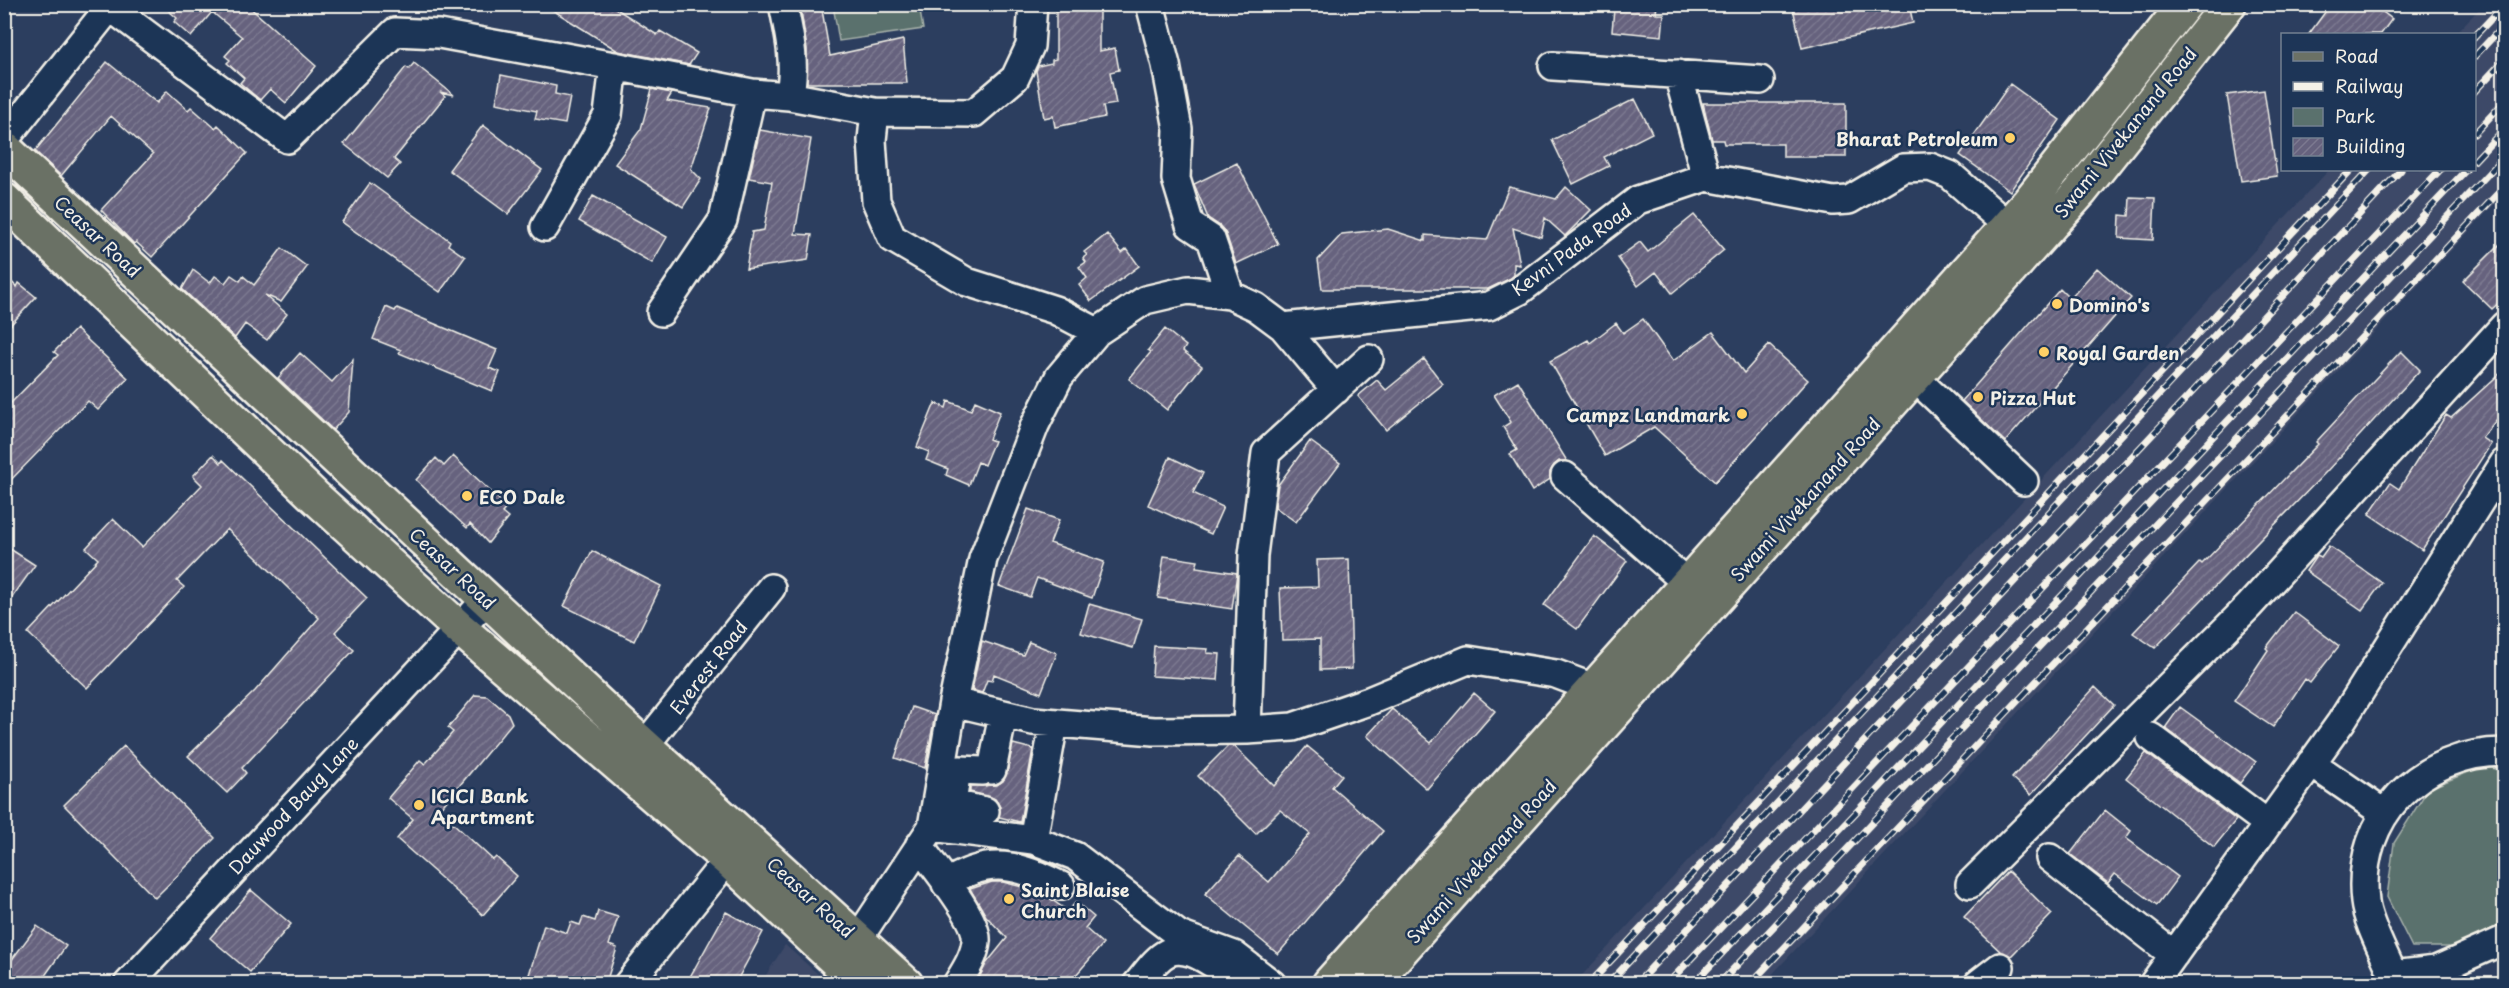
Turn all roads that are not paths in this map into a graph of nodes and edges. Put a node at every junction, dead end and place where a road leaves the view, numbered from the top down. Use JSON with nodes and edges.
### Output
{"nodes":[{"id":1,"x":783,"y":4,"type":"edge"},
{"id":2,"x":1033,"y":4,"type":"edge"},
{"id":3,"x":1150,"y":4,"type":"edge"},
{"id":4,"x":2185,"y":4,"type":"edge"},
{"id":5,"x":2229,"y":4,"type":"edge"},
{"id":6,"x":111,"y":5,"type":"edge"},
{"id":7,"x":614,"y":66,"type":"junction"},
{"id":8,"x":1553,"y":66,"type":"dead end"},
{"id":9,"x":1678,"y":74,"type":"junction"},
{"id":10,"x":1760,"y":80,"type":"dead end"},
{"id":11,"x":752,"y":93,"type":"junction"},
{"id":12,"x":789,"y":96,"type":"junction"},
{"id":13,"x":874,"y":112,"type":"junction"},
{"id":14,"x":4,"y":140,"type":"edge"},
{"id":15,"x":4,"y":148,"type":"edge"},
{"id":16,"x":1706,"y":177,"type":"junction"},
{"id":17,"x":4,"y":200,"type":"edge"},
{"id":18,"x":2030,"y":215,"type":"junction"},
{"id":19,"x":545,"y":227,"type":"dead end"},
{"id":20,"x":1230,"y":295,"type":"junction"},
{"id":21,"x":661,"y":312,"type":"dead end"},
{"id":22,"x":2505,"y":326,"type":"edge"},
{"id":23,"x":1283,"y":327,"type":"junction"},
{"id":24,"x":1097,"y":332,"type":"junction"},
{"id":25,"x":1369,"y":359,"type":"dead end"},
{"id":26,"x":1914,"y":377,"type":"junction"},
{"id":27,"x":1336,"y":390,"type":"junction"},
{"id":28,"x":2505,"y":463,"type":"edge"},
{"id":29,"x":1565,"y":476,"type":"dead end"},
{"id":30,"x":2024,"y":481,"type":"dead end"},
{"id":31,"x":1687,"y":583,"type":"junction"},
{"id":32,"x":771,"y":588,"type":"dead end"},
{"id":33,"x":487,"y":599,"type":"junction"},
{"id":34,"x":458,"y":627,"type":"junction"},
{"id":35,"x":1593,"y":688,"type":"junction"},
{"id":36,"x":953,"y":702,"type":"junction"},
{"id":37,"x":1002,"y":723,"type":"junction"},
{"id":38,"x":1247,"y":730,"type":"junction"},
{"id":39,"x":1052,"y":734,"type":"junction"},
{"id":40,"x":2151,"y":737,"type":"dead end"},
{"id":41,"x":645,"y":746,"type":"junction"},
{"id":42,"x":2505,"y":752,"type":"edge"},
{"id":43,"x":2311,"y":763,"type":"junction"},
{"id":44,"x":625,"y":771,"type":"junction"},
{"id":45,"x":952,"y":804,"type":"junction"},
{"id":46,"x":985,"y":811,"type":"dead end"},
{"id":47,"x":2385,"y":814,"type":"junction"},
{"id":48,"x":2268,"y":824,"type":"junction"},
{"id":49,"x":933,"y":835,"type":"junction"},
{"id":50,"x":1033,"y":840,"type":"junction"},
{"id":51,"x":737,"y":848,"type":"junction"},
{"id":52,"x":2050,"y":858,"type":"dead end"},
{"id":53,"x":946,"y":884,"type":"junction"},
{"id":54,"x":1970,"y":884,"type":"dead end"},
{"id":55,"x":1061,"y":886,"type":"dead end"},
{"id":56,"x":2505,"y":939,"type":"edge"},
{"id":57,"x":848,"y":950,"type":"junction"},
{"id":58,"x":2174,"y":955,"type":"junction"},
{"id":59,"x":2000,"y":967,"type":"dead end"},
{"id":60,"x":2390,"y":979,"type":"edge"},
{"id":61,"x":128,"y":984,"type":"edge"},
{"id":62,"x":628,"y":984,"type":"edge"},
{"id":63,"x":861,"y":984,"type":"edge"},
{"id":64,"x":906,"y":984,"type":"edge"},
{"id":65,"x":957,"y":984,"type":"edge"},
{"id":66,"x":1137,"y":984,"type":"edge"},
{"id":67,"x":1237,"y":984,"type":"edge"},
{"id":68,"x":1272,"y":984,"type":"edge"},
{"id":69,"x":1329,"y":984,"type":"edge"},
{"id":70,"x":1371,"y":984,"type":"edge"},
{"id":71,"x":1978,"y":984,"type":"edge"},
{"id":72,"x":2153,"y":984,"type":"edge"}],
"edges":[{"from":1,"to":12,"type":"street"},
{"from":2,"to":13,"type":"street"},
{"from":3,"to":20,"type":"street"},
{"from":4,"to":18,"type":"main road","name":"Swami Vivekanand Road"},
{"from":5,"to":18,"type":"main road","name":"Swami Vivekanand Road"},
{"from":6,"to":7,"type":"street"},
{"from":6,"to":14,"type":"street"},
{"from":7,"to":11,"type":"street"},
{"from":7,"to":19,"type":"street"},
{"from":8,"to":9,"type":"street"},
{"from":9,"to":10,"type":"street"},
{"from":9,"to":16,"type":"street"},
{"from":11,"to":12,"type":"street"},
{"from":11,"to":21,"type":"street"},
{"from":12,"to":13,"type":"street"},
{"from":13,"to":24,"type":"street"},
{"from":15,"to":33,"type":"main road","name":"Ceasar Road"},
{"from":16,"to":18,"type":"street","name":"Kevni Pada Road"},
{"from":16,"to":23,"type":"street","name":"Kevni Pada Road"},
{"from":17,"to":34,"type":"main road","name":"Ceasar Road"},
{"from":18,"to":26,"type":"main road","name":"Swami Vivekanand Road"},
{"from":18,"to":31,"type":"main road","name":"Swami Vivekanand Road"},
{"from":20,"to":23,"type":"street"},
{"from":20,"to":24,"type":"street"},
{"from":22,"to":54,"type":"street"},
{"from":23,"to":27,"type":"street"},
{"from":24,"to":36,"type":"street"},
{"from":25,"to":27,"type":"street"},
{"from":26,"to":30,"type":"street"},
{"from":26,"to":70,"type":"main road","name":"Swami Vivekanand Road"},
{"from":27,"to":38,"type":"street"},
{"from":28,"to":43,"type":"street"},
{"from":29,"to":31,"type":"street"},
{"from":31,"to":35,"type":"main road","name":"Swami Vivekanand Road"},
{"from":32,"to":41,"type":"street","name":"Everest Road"},
{"from":33,"to":34,"type":"street","name":"Dauwood Baug Lane"},
{"from":33,"to":41,"type":"main road","name":"Ceasar Road"},
{"from":34,"to":44,"type":"main road","name":"Ceasar Road"},
{"from":34,"to":61,"type":"street","name":"Dauwood Baug Lane"},
{"from":35,"to":38,"type":"street"},
{"from":35,"to":69,"type":"main road","name":"Swami Vivekanand Road"},
{"from":36,"to":37,"type":"street"},
{"from":36,"to":49,"type":"street"},
{"from":37,"to":39,"type":"street"},
{"from":37,"to":45,"type":"street"},
{"from":38,"to":39,"type":"street"},
{"from":39,"to":50,"type":"street"},
{"from":40,"to":48,"type":"street"},
{"from":41,"to":44,"type":"street","name":"Everest Road"},
{"from":41,"to":51,"type":"main road","name":"Ceasar Road"},
{"from":42,"to":47,"type":"street"},
{"from":43,"to":47,"type":"street"},
{"from":43,"to":48,"type":"street"},
{"from":44,"to":51,"type":"main road","name":"Ceasar Road"},
{"from":45,"to":46,"type":"street"},
{"from":45,"to":49,"type":"street"},
{"from":47,"to":60,"type":"street"},
{"from":48,"to":58,"type":"street"},
{"from":49,"to":50,"type":"street"},
{"from":49,"to":53,"type":"street"},
{"from":49,"to":57,"type":"street"},
{"from":50,"to":68,"type":"street"},
{"from":51,"to":57,"type":"main road","name":"Ceasar Road"},
{"from":51,"to":62,"type":"street"},
{"from":52,"to":58,"type":"street"},
{"from":53,"to":55,"type":"street"},
{"from":53,"to":65,"type":"street"},
{"from":56,"to":60,"type":"street"},
{"from":57,"to":63,"type":"main road","name":"Ceasar Road"},
{"from":57,"to":64,"type":"main road","name":"Ceasar Road"},
{"from":58,"to":72,"type":"street"},
{"from":59,"to":71,"type":"street"},
{"from":66,"to":67,"type":"street"}]}
